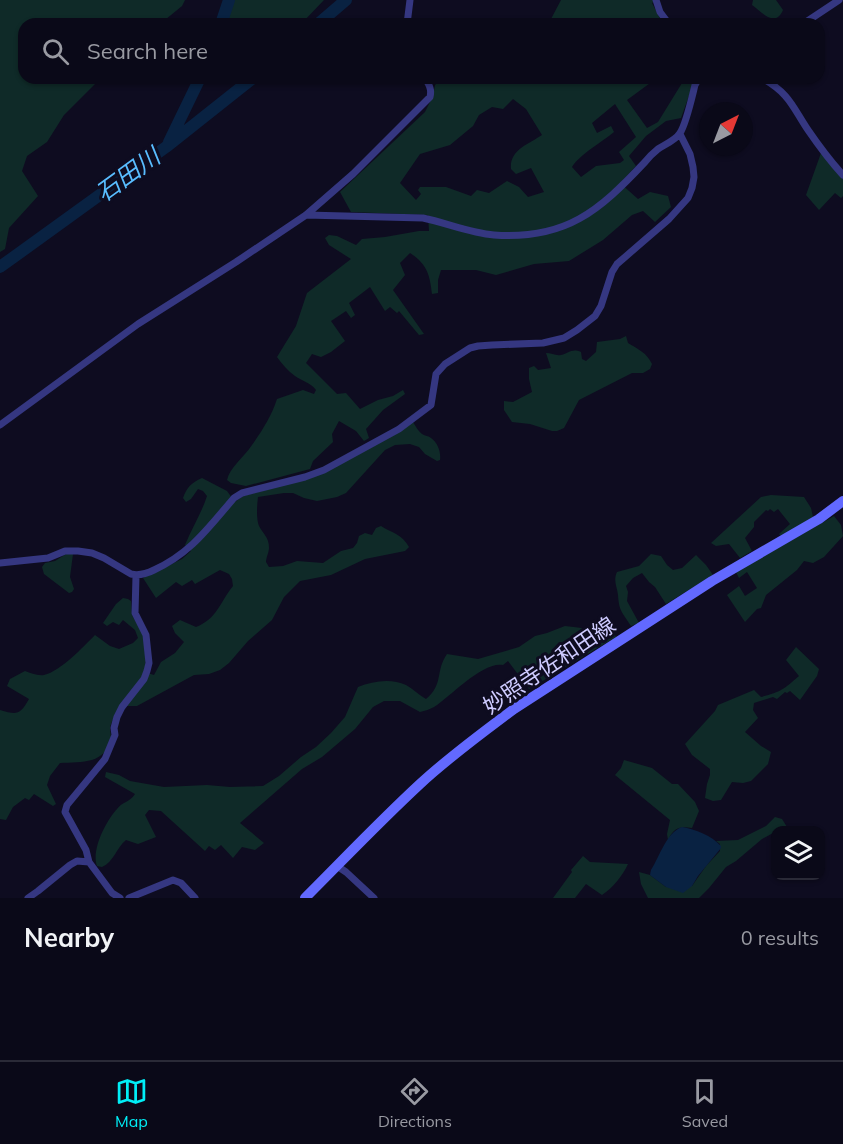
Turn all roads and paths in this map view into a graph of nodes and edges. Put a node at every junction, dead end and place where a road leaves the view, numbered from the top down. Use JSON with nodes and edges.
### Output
{"nodes":[{"id":1,"x":410,"y":0,"type":"edge"},
{"id":2,"x":656,"y":0,"type":"edge"},
{"id":3,"x":839,"y":0,"type":"edge"},
{"id":4,"x":408,"y":18,"type":"edge"},
{"id":5,"x":664,"y":18,"type":"edge"},
{"id":6,"x":812,"y":18,"type":"edge"},
{"id":7,"x":429,"y":84,"type":"edge"},
{"id":8,"x":697,"y":84,"type":"edge"},
{"id":9,"x":772,"y":84,"type":"edge"},
{"id":10,"x":680,"y":134,"type":"junction"},
{"id":11,"x":843,"y":175,"type":"edge"},
{"id":12,"x":306,"y":215,"type":"junction"},
{"id":13,"x":0,"y":425,"type":"edge"},
{"id":14,"x":843,"y":501,"type":"edge"},
{"id":15,"x":0,"y":563,"type":"edge"},
{"id":16,"x":136,"y":576,"type":"junction"},
{"id":17,"x":89,"y":862,"type":"junction"},
{"id":18,"x":337,"y":866,"type":"junction"},
{"id":19,"x":27,"y":898,"type":"edge"},
{"id":20,"x":120,"y":898,"type":"edge"},
{"id":21,"x":129,"y":898,"type":"edge"},
{"id":22,"x":195,"y":898,"type":"edge"},
{"id":23,"x":305,"y":898,"type":"edge"},
{"id":24,"x":374,"y":898,"type":"edge"}],
"edges":[{"from":1,"to":4,"type":"street"},
{"from":2,"to":5,"type":"street"},
{"from":3,"to":6,"type":"street"},
{"from":7,"to":12,"type":"street"},
{"from":8,"to":10,"type":"street"},
{"from":9,"to":11,"type":"street"},
{"from":10,"to":12,"type":"street"},
{"from":10,"to":16,"type":"street"},
{"from":12,"to":13,"type":"street"},
{"from":14,"to":18,"type":"main road","name":"妙照寺佐和田線"},
{"from":15,"to":16,"type":"street"},
{"from":16,"to":17,"type":"street"},
{"from":17,"to":19,"type":"street"},
{"from":17,"to":20,"type":"street"},
{"from":18,"to":23,"type":"main road","name":"妙照寺佐和田線"},
{"from":18,"to":24,"type":"street"},
{"from":21,"to":22,"type":"street"}]}
